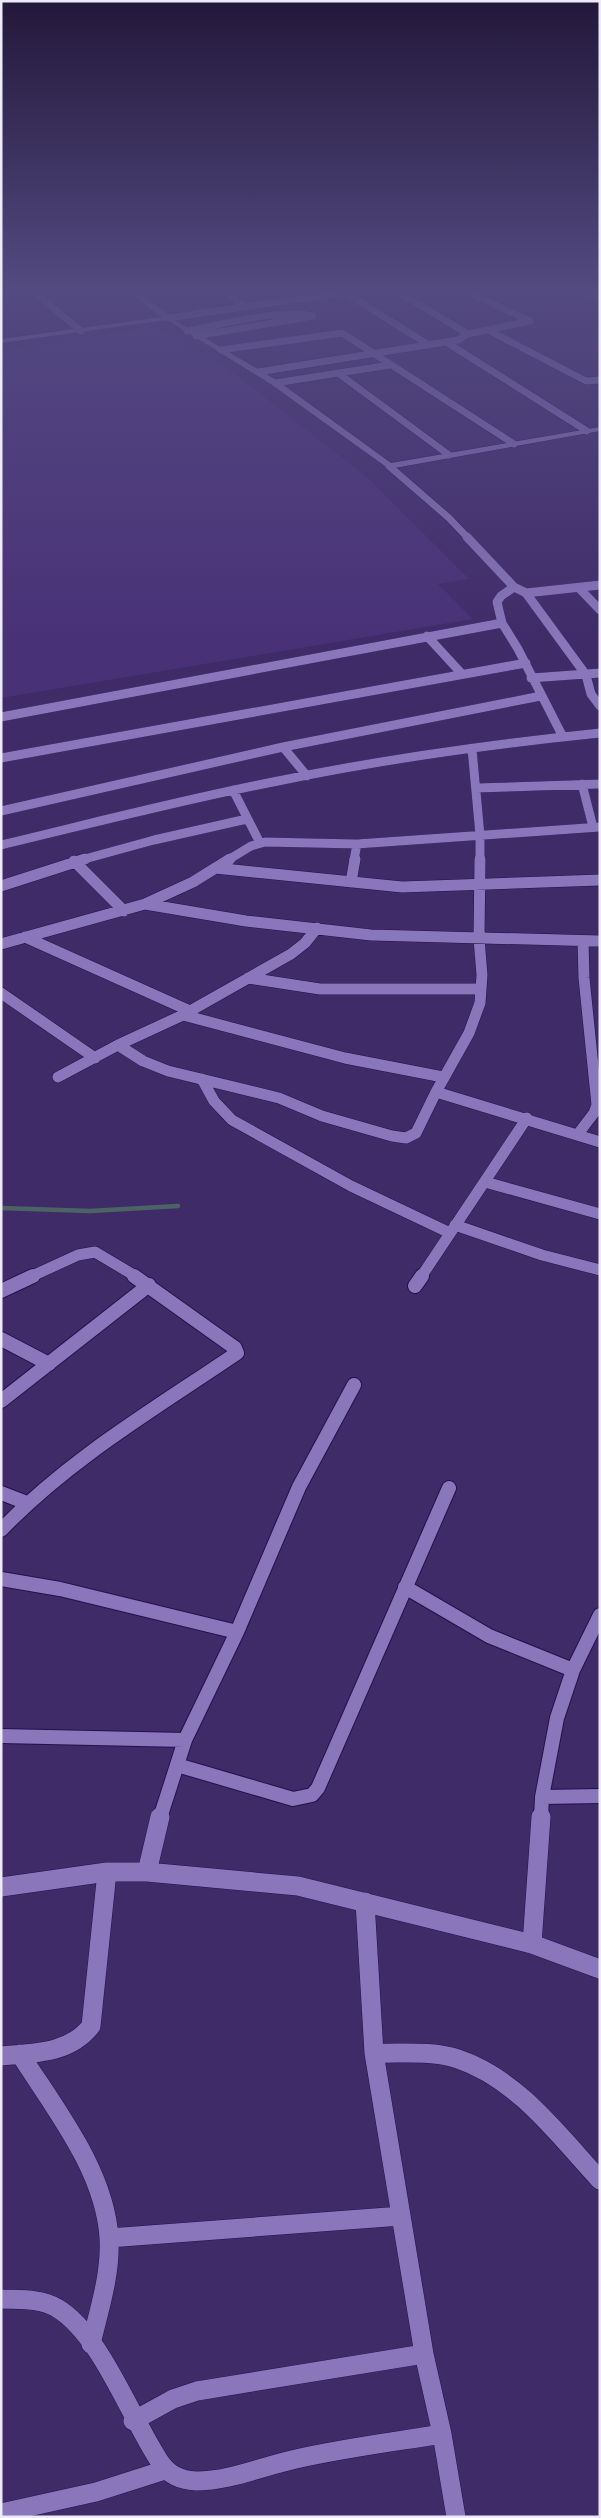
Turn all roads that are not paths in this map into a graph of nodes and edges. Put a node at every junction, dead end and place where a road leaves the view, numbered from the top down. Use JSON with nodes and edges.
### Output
{"nodes":[{"id":1,"x":309,"y":408,"type":"edge"},
{"id":2,"x":385,"y":408,"type":"edge"},
{"id":3,"x":457,"y":408,"type":"edge"},
{"id":4,"x":550,"y":408,"type":"edge"},
{"id":5,"x":600,"y":429,"type":"edge"},
{"id":6,"x":587,"y":431,"type":"junction"},
{"id":7,"x":514,"y":444,"type":"junction"},
{"id":8,"x":449,"y":455,"type":"junction"},
{"id":9,"x":389,"y":466,"type":"junction"},
{"id":10,"x":600,"y":584,"type":"edge"},
{"id":11,"x":514,"y":587,"type":"junction"},
{"id":12,"x":579,"y":588,"type":"junction"},
{"id":13,"x":526,"y":593,"type":"junction"},
{"id":14,"x":600,"y":610,"type":"edge"},
{"id":15,"x":502,"y":623,"type":"junction"},
{"id":16,"x":427,"y":636,"type":"junction"},
{"id":17,"x":526,"y":663,"type":"junction"},
{"id":18,"x":600,"y":673,"type":"edge"},
{"id":19,"x":462,"y":674,"type":"junction"},
{"id":20,"x":586,"y":675,"type":"junction"},
{"id":21,"x":532,"y":678,"type":"junction"},
{"id":22,"x":541,"y":696,"type":"junction"},
{"id":23,"x":600,"y":706,"type":"edge"},
{"id":24,"x":1,"y":717,"type":"edge"},
{"id":25,"x":600,"y":733,"type":"edge"},
{"id":26,"x":563,"y":736,"type":"junction"},
{"id":27,"x":283,"y":747,"type":"junction"},
{"id":28,"x":472,"y":748,"type":"junction"},
{"id":29,"x":1,"y":758,"type":"edge"},
{"id":30,"x":307,"y":776,"type":"junction"},
{"id":31,"x":582,"y":784,"type":"junction"},
{"id":32,"x":600,"y":784,"type":"edge"},
{"id":33,"x":476,"y":788,"type":"junction"},
{"id":34,"x":233,"y":790,"type":"junction"},
{"id":35,"x":1,"y":811,"type":"edge"},
{"id":36,"x":247,"y":819,"type":"junction"},
{"id":37,"x":597,"y":827,"type":"edge"},
{"id":38,"x":480,"y":835,"type":"junction"},
{"id":39,"x":260,"y":843,"type":"junction"},
{"id":40,"x":357,"y":844,"type":"junction"},
{"id":41,"x":1,"y":845,"type":"edge"},
{"id":42,"x":74,"y":861,"type":"junction"},
{"id":43,"x":215,"y":868,"type":"junction"},
{"id":44,"x":600,"y":880,"type":"edge"},
{"id":45,"x":351,"y":882,"type":"junction"},
{"id":46,"x":481,"y":885,"type":"junction"},
{"id":47,"x":1,"y":886,"type":"edge"},
{"id":48,"x":145,"y":904,"type":"junction"},
{"id":49,"x":124,"y":911,"type":"junction"},
{"id":50,"x":317,"y":928,"type":"junction"},
{"id":51,"x":25,"y":937,"type":"junction"},
{"id":52,"x":479,"y":939,"type":"junction"},
{"id":53,"x":583,"y":941,"type":"junction"},
{"id":54,"x":600,"y":941,"type":"edge"},
{"id":55,"x":1,"y":944,"type":"edge"},
{"id":56,"x":248,"y":978,"type":"junction"},
{"id":57,"x":482,"y":989,"type":"junction"},
{"id":58,"x":1,"y":993,"type":"edge"},
{"id":59,"x":187,"y":1013,"type":"junction"},
{"id":60,"x":118,"y":1045,"type":"junction"},
{"id":61,"x":95,"y":1058,"type":"junction"},
{"id":62,"x":58,"y":1077,"type":"dead end"},
{"id":63,"x":443,"y":1077,"type":"junction"},
{"id":64,"x":202,"y":1079,"type":"junction"},
{"id":65,"x":436,"y":1092,"type":"junction"},
{"id":66,"x":527,"y":1118,"type":"junction"},
{"id":67,"x":578,"y":1134,"type":"junction"},
{"id":68,"x":600,"y":1142,"type":"edge"},
{"id":69,"x":485,"y":1182,"type":"junction"},
{"id":70,"x":600,"y":1214,"type":"edge"},
{"id":71,"x":452,"y":1229,"type":"junction"},
{"id":72,"x":600,"y":1270,"type":"edge"},
{"id":73,"x":149,"y":1285,"type":"junction"},
{"id":74,"x":415,"y":1286,"type":"dead end"},
{"id":75,"x":1,"y":1291,"type":"edge"},
{"id":76,"x":1,"y":1339,"type":"edge"},
{"id":77,"x":49,"y":1364,"type":"junction"},
{"id":78,"x":354,"y":1385,"type":"dead end"},
{"id":79,"x":1,"y":1401,"type":"edge"},
{"id":80,"x":449,"y":1488,"type":"dead end"},
{"id":81,"x":1,"y":1493,"type":"edge"},
{"id":82,"x":27,"y":1503,"type":"junction"},
{"id":83,"x":1,"y":1530,"type":"edge"},
{"id":84,"x":1,"y":1579,"type":"edge"},
{"id":85,"x":406,"y":1587,"type":"junction"},
{"id":86,"x":600,"y":1615,"type":"edge"},
{"id":87,"x":237,"y":1632,"type":"junction"},
{"id":88,"x":573,"y":1670,"type":"junction"},
{"id":89,"x":1,"y":1736,"type":"edge"},
{"id":90,"x":185,"y":1740,"type":"junction"},
{"id":91,"x":177,"y":1765,"type":"junction"},
{"id":92,"x":600,"y":1796,"type":"edge"},
{"id":93,"x":542,"y":1798,"type":"junction"},
{"id":94,"x":107,"y":1872,"type":"junction"},
{"id":95,"x":148,"y":1872,"type":"junction"},
{"id":96,"x":1,"y":1886,"type":"edge"},
{"id":97,"x":365,"y":1902,"type":"junction"},
{"id":98,"x":532,"y":1944,"type":"junction"},
{"id":99,"x":600,"y":1969,"type":"edge"},
{"id":100,"x":374,"y":2052,"type":"junction"},
{"id":101,"x":10,"y":2055,"type":"edge"},
{"id":102,"x":600,"y":2180,"type":"edge"},
{"id":103,"x":402,"y":2216,"type":"junction"},
{"id":104,"x":109,"y":2238,"type":"junction"},
{"id":105,"x":1,"y":2299,"type":"edge"},
{"id":106,"x":91,"y":2344,"type":"junction"},
{"id":107,"x":424,"y":2354,"type":"junction"},
{"id":108,"x":133,"y":2421,"type":"junction"},
{"id":109,"x":442,"y":2434,"type":"junction"},
{"id":110,"x":165,"y":2470,"type":"junction"},
{"id":111,"x":1,"y":2513,"type":"edge"},
{"id":112,"x":456,"y":2517,"type":"edge"}],
"edges":[{"from":1,"to":9,"type":"street"},
{"from":2,"to":8,"type":"street"},
{"from":3,"to":7,"type":"street"},
{"from":4,"to":6,"type":"street"},
{"from":5,"to":6,"type":"street"},
{"from":6,"to":7,"type":"street"},
{"from":7,"to":8,"type":"street"},
{"from":8,"to":9,"type":"street"},
{"from":9,"to":11,"type":"street"},
{"from":10,"to":12,"type":"street"},
{"from":11,"to":13,"type":"street"},
{"from":11,"to":15,"type":"street"},
{"from":12,"to":13,"type":"street"},
{"from":12,"to":14,"type":"street"},
{"from":13,"to":20,"type":"street"},
{"from":15,"to":16,"type":"street"},
{"from":15,"to":17,"type":"street"},
{"from":16,"to":19,"type":"street"},
{"from":16,"to":24,"type":"street"},
{"from":17,"to":19,"type":"street"},
{"from":17,"to":21,"type":"street"},
{"from":18,"to":20,"type":"street"},
{"from":19,"to":29,"type":"street"},
{"from":20,"to":21,"type":"street"},
{"from":20,"to":23,"type":"street"},
{"from":21,"to":22,"type":"street"},
{"from":22,"to":26,"type":"street"},
{"from":22,"to":27,"type":"street"},
{"from":25,"to":26,"type":"street"},
{"from":26,"to":28,"type":"street"},
{"from":27,"to":30,"type":"street"},
{"from":27,"to":35,"type":"street"},
{"from":28,"to":30,"type":"street"},
{"from":28,"to":33,"type":"street"},
{"from":30,"to":34,"type":"street"},
{"from":31,"to":32,"type":"street"},
{"from":31,"to":33,"type":"street"},
{"from":31,"to":37,"type":"street"},
{"from":33,"to":38,"type":"street"},
{"from":34,"to":36,"type":"street"},
{"from":34,"to":41,"type":"street"},
{"from":36,"to":39,"type":"street"},
{"from":36,"to":42,"type":"street"},
{"from":37,"to":38,"type":"street"},
{"from":38,"to":40,"type":"street"},
{"from":38,"to":46,"type":"street"},
{"from":39,"to":40,"type":"street"},
{"from":39,"to":43,"type":"street"},
{"from":40,"to":45,"type":"street"},
{"from":42,"to":47,"type":"street"},
{"from":42,"to":49,"type":"street"},
{"from":43,"to":45,"type":"street"},
{"from":43,"to":48,"type":"street"},
{"from":44,"to":46,"type":"street"},
{"from":45,"to":46,"type":"street"},
{"from":46,"to":52,"type":"street"},
{"from":48,"to":49,"type":"street"},
{"from":48,"to":50,"type":"street"},
{"from":49,"to":51,"type":"street"},
{"from":50,"to":52,"type":"street"},
{"from":50,"to":56,"type":"street"},
{"from":51,"to":55,"type":"street"},
{"from":51,"to":59,"type":"street"},
{"from":52,"to":53,"type":"street"},
{"from":52,"to":57,"type":"street"},
{"from":53,"to":54,"type":"street"},
{"from":53,"to":67,"type":"street"},
{"from":56,"to":57,"type":"street"},
{"from":56,"to":59,"type":"street"},
{"from":57,"to":63,"type":"street"},
{"from":58,"to":61,"type":"street"},
{"from":59,"to":60,"type":"street"},
{"from":59,"to":63,"type":"street"},
{"from":60,"to":61,"type":"street"},
{"from":60,"to":64,"type":"street"},
{"from":61,"to":62,"type":"street"},
{"from":63,"to":65,"type":"street"},
{"from":64,"to":65,"type":"street"},
{"from":64,"to":71,"type":"street"},
{"from":65,"to":66,"type":"street"},
{"from":66,"to":67,"type":"street"},
{"from":66,"to":69,"type":"street"},
{"from":67,"to":68,"type":"street"},
{"from":69,"to":70,"type":"street"},
{"from":69,"to":71,"type":"street"},
{"from":71,"to":72,"type":"street"},
{"from":71,"to":74,"type":"street"},
{"from":73,"to":75,"type":"street"},
{"from":73,"to":77,"type":"street"},
{"from":73,"to":82,"type":"street"},
{"from":76,"to":77,"type":"street"},
{"from":77,"to":79,"type":"street"},
{"from":78,"to":87,"type":"street"},
{"from":80,"to":85,"type":"street"},
{"from":81,"to":82,"type":"street"},
{"from":82,"to":83,"type":"street"},
{"from":84,"to":87,"type":"street"},
{"from":85,"to":88,"type":"street"},
{"from":85,"to":91,"type":"street"},
{"from":86,"to":88,"type":"street"},
{"from":87,"to":90,"type":"street"},
{"from":88,"to":93,"type":"street"},
{"from":89,"to":90,"type":"street"},
{"from":90,"to":91,"type":"street"},
{"from":91,"to":95,"type":"street"},
{"from":92,"to":93,"type":"street"},
{"from":93,"to":98,"type":"street"},
{"from":94,"to":95,"type":"street"},
{"from":94,"to":96,"type":"street"},
{"from":94,"to":101,"type":"street"},
{"from":95,"to":97,"type":"street"},
{"from":97,"to":98,"type":"street"},
{"from":97,"to":100,"type":"street"},
{"from":98,"to":99,"type":"street"},
{"from":100,"to":102,"type":"street"},
{"from":100,"to":103,"type":"street"},
{"from":101,"to":104,"type":"street"},
{"from":103,"to":104,"type":"street"},
{"from":103,"to":107,"type":"street"},
{"from":104,"to":106,"type":"street"},
{"from":105,"to":106,"type":"street"},
{"from":106,"to":108,"type":"street"},
{"from":107,"to":108,"type":"street"},
{"from":107,"to":109,"type":"street"},
{"from":108,"to":110,"type":"street"},
{"from":109,"to":110,"type":"street"},
{"from":109,"to":112,"type":"street"},
{"from":110,"to":111,"type":"street"}]}
